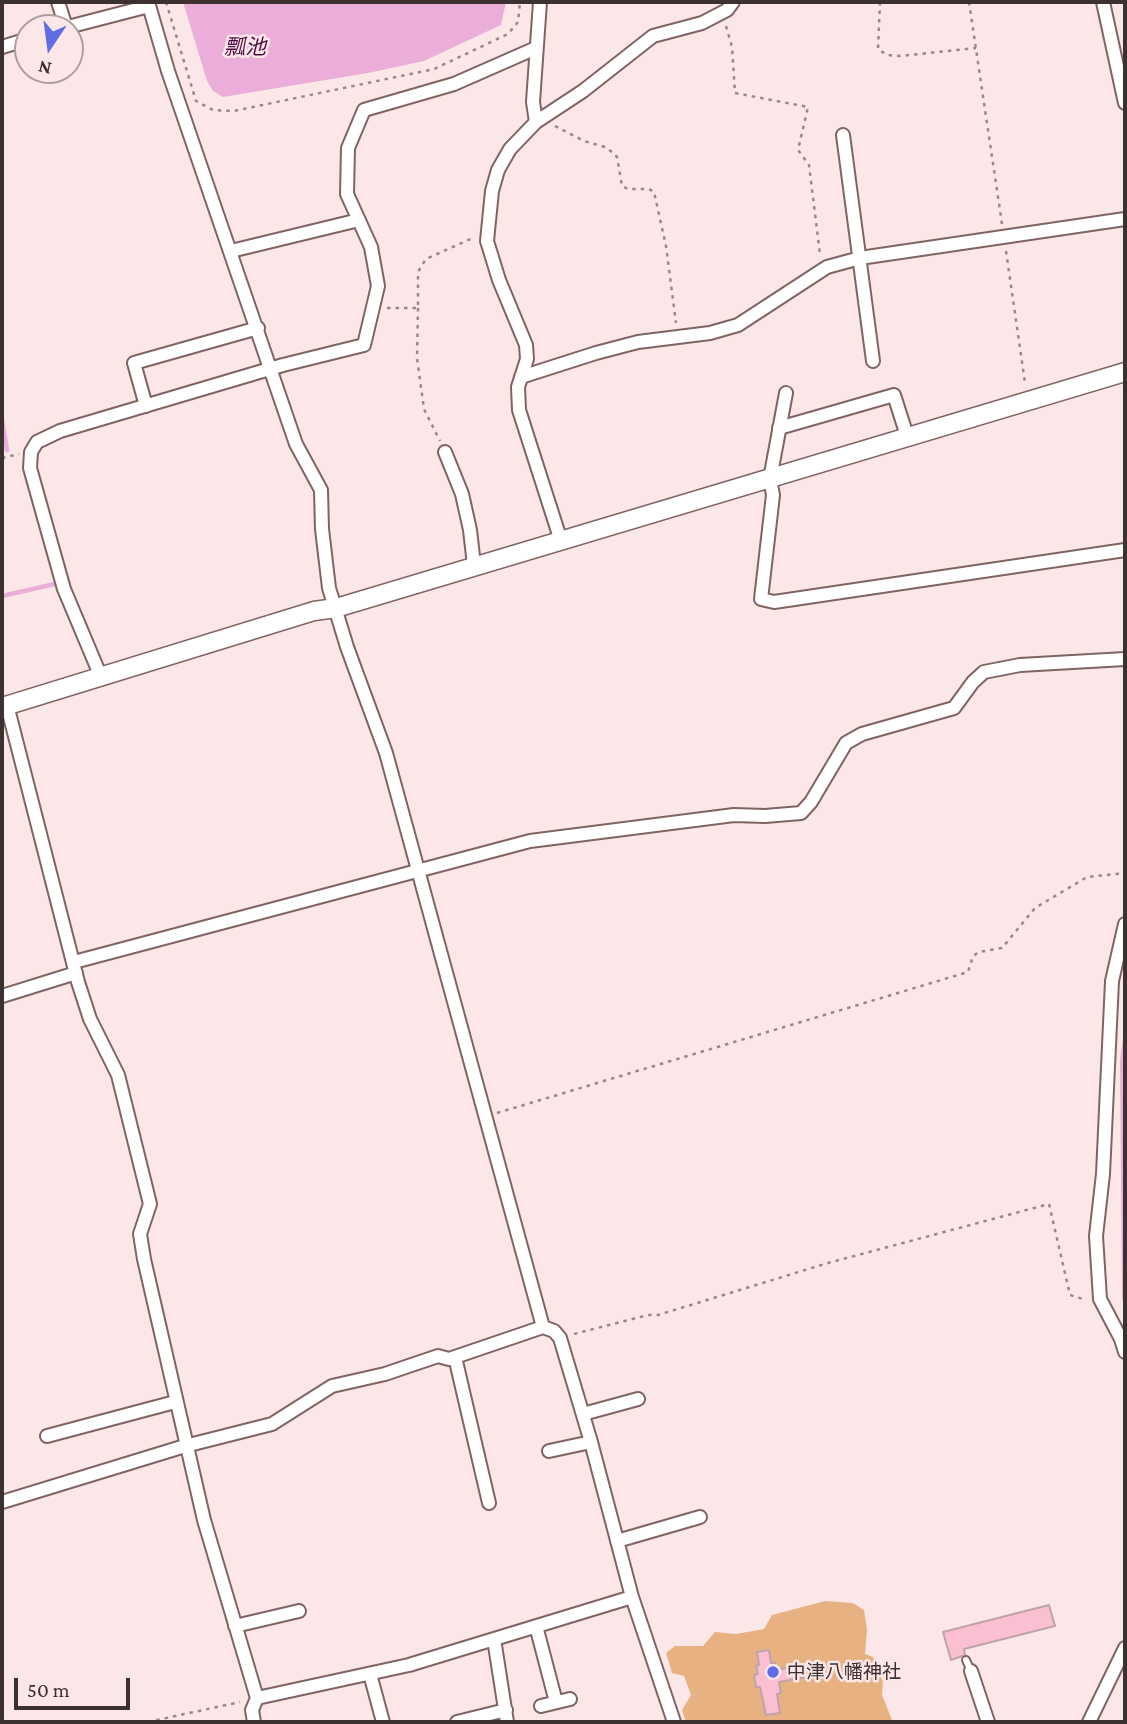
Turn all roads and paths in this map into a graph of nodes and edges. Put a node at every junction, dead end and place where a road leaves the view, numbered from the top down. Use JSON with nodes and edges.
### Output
{"nodes":[{"id":1,"x":166,"y":2,"type":"edge"},
{"id":2,"x":520,"y":2,"type":"edge"},
{"id":3,"x":540,"y":2,"type":"edge"},
{"id":4,"x":733,"y":2,"type":"edge"},
{"id":5,"x":880,"y":2,"type":"edge"},
{"id":6,"x":969,"y":2,"type":"edge"},
{"id":7,"x":1103,"y":2,"type":"edge"},
{"id":8,"x":149,"y":4,"type":"edge"},
{"id":9,"x":720,"y":14,"type":"junction"},
{"id":10,"x":84,"y":23,"type":"edge"},
{"id":11,"x":536,"y":48,"type":"junction"},
{"id":12,"x":976,"y":48,"type":"junction"},
{"id":13,"x":1125,"y":103,"type":"edge"},
{"id":14,"x":541,"y":119,"type":"junction"},
{"id":15,"x":843,"y":135,"type":"dead end"},
{"id":16,"x":1125,"y":219,"type":"edge"},
{"id":17,"x":359,"y":220,"type":"junction"},
{"id":18,"x":487,"y":231,"type":"junction"},
{"id":19,"x":1004,"y":237,"type":"junction"},
{"id":20,"x":232,"y":251,"type":"junction"},
{"id":21,"x":860,"y":258,"type":"junction"},
{"id":22,"x":822,"y":271,"type":"junction"},
{"id":23,"x":373,"y":308,"type":"junction"},
{"id":24,"x":418,"y":308,"type":"junction"},
{"id":25,"x":258,"y":328,"type":"junction"},
{"id":26,"x":678,"y":337,"type":"junction"},
{"id":27,"x":873,"y":361,"type":"dead end"},
{"id":28,"x":272,"y":369,"type":"junction"},
{"id":29,"x":1125,"y":372,"type":"edge"},
{"id":30,"x":521,"y":377,"type":"junction"},
{"id":31,"x":786,"y":393,"type":"dead end"},
{"id":32,"x":1027,"y":401,"type":"junction"},
{"id":33,"x":146,"y":406,"type":"junction"},
{"id":34,"x":779,"y":428,"type":"junction"},
{"id":35,"x":908,"y":439,"type":"junction"},
{"id":36,"x":446,"y":452,"type":"joint"},
{"id":37,"x":770,"y":480,"type":"junction"},
{"id":38,"x":561,"y":541,"type":"junction"},
{"id":39,"x":1125,"y":550,"type":"edge"},
{"id":40,"x":474,"y":565,"type":"junction"},
{"id":41,"x":336,"y":608,"type":"junction"},
{"id":42,"x":1125,"y":659,"type":"edge"},
{"id":43,"x":101,"y":677,"type":"junction"},
{"id":44,"x":4,"y":706,"type":"edge"},
{"id":45,"x":416,"y":869,"type":"junction"},
{"id":46,"x":1125,"y":873,"type":"edge"},
{"id":47,"x":1125,"y":924,"type":"edge"},
{"id":48,"x":75,"y":968,"type":"junction"},
{"id":49,"x":2,"y":996,"type":"edge"},
{"id":50,"x":484,"y":1117,"type":"junction"},
{"id":51,"x":1100,"y":1299,"type":"junction"},
{"id":52,"x":543,"y":1326,"type":"junction"},
{"id":53,"x":560,"y":1338,"type":"junction"},
{"id":54,"x":1125,"y":1352,"type":"edge"},
{"id":55,"x":456,"y":1357,"type":"junction"},
{"id":56,"x":638,"y":1399,"type":"dead end"},
{"id":57,"x":176,"y":1402,"type":"junction"},
{"id":58,"x":583,"y":1414,"type":"junction"},
{"id":59,"x":47,"y":1436,"type":"dead end"},
{"id":60,"x":591,"y":1442,"type":"junction"},
{"id":61,"x":185,"y":1446,"type":"junction"},
{"id":62,"x":549,"y":1451,"type":"dead end"},
{"id":63,"x":2,"y":1502,"type":"edge"},
{"id":64,"x":489,"y":1503,"type":"dead end"},
{"id":65,"x":700,"y":1517,"type":"dead end"},
{"id":66,"x":617,"y":1541,"type":"junction"},
{"id":67,"x":632,"y":1597,"type":"junction"},
{"id":68,"x":299,"y":1611,"type":"dead end"},
{"id":69,"x":234,"y":1626,"type":"junction"},
{"id":70,"x":536,"y":1626,"type":"junction"},
{"id":71,"x":494,"y":1639,"type":"junction"},
{"id":72,"x":1125,"y":1648,"type":"edge"},
{"id":73,"x":968,"y":1666,"type":"dead end"},
{"id":74,"x":370,"y":1674,"type":"junction"},
{"id":75,"x":257,"y":1698,"type":"junction"},
{"id":76,"x":570,"y":1699,"type":"dead end"},
{"id":77,"x":556,"y":1702,"type":"junction"},
{"id":78,"x":541,"y":1706,"type":"dead end"},
{"id":79,"x":506,"y":1716,"type":"edge"},
{"id":80,"x":148,"y":1722,"type":"edge"},
{"id":81,"x":254,"y":1722,"type":"edge"},
{"id":82,"x":383,"y":1722,"type":"edge"},
{"id":83,"x":457,"y":1722,"type":"edge"},
{"id":84,"x":674,"y":1722,"type":"edge"},
{"id":85,"x":988,"y":1722,"type":"edge"},
{"id":86,"x":1089,"y":1722,"type":"edge"}],
"edges":[{"from":1,"to":2,"type":"path"},
{"from":3,"to":11,"type":"street"},
{"from":4,"to":9,"type":"street"},
{"from":5,"to":12,"type":"path"},
{"from":6,"to":12,"type":"path"},
{"from":7,"to":13,"type":"street"},
{"from":8,"to":10,"type":"street"},
{"from":8,"to":20,"type":"street"},
{"from":9,"to":14,"type":"street"},
{"from":9,"to":22,"type":"path"},
{"from":11,"to":14,"type":"street"},
{"from":11,"to":17,"type":"street"},
{"from":12,"to":19,"type":"path"},
{"from":14,"to":18,"type":"street"},
{"from":14,"to":26,"type":"path"},
{"from":15,"to":21,"type":"street"},
{"from":16,"to":19,"type":"street"},
{"from":17,"to":20,"type":"street"},
{"from":17,"to":23,"type":"street"},
{"from":18,"to":24,"type":"path"},
{"from":18,"to":30,"type":"street"},
{"from":19,"to":21,"type":"street"},
{"from":19,"to":32,"type":"path"},
{"from":20,"to":25,"type":"street"},
{"from":21,"to":22,"type":"street"},
{"from":21,"to":27,"type":"street"},
{"from":22,"to":26,"type":"street"},
{"from":23,"to":24,"type":"path"},
{"from":23,"to":28,"type":"street"},
{"from":24,"to":36,"type":"path"},
{"from":25,"to":28,"type":"street"},
{"from":25,"to":33,"type":"street"},
{"from":26,"to":30,"type":"street"},
{"from":28,"to":33,"type":"street"},
{"from":28,"to":41,"type":"street"},
{"from":29,"to":32,"type":"street"},
{"from":30,"to":38,"type":"street"},
{"from":31,"to":34,"type":"street"},
{"from":32,"to":35,"type":"street"},
{"from":33,"to":43,"type":"street"},
{"from":34,"to":35,"type":"street"},
{"from":34,"to":37,"type":"street"},
{"from":35,"to":37,"type":"street"},
{"from":36,"to":40,"type":"street"},
{"from":37,"to":38,"type":"street"},
{"from":37,"to":39,"type":"street"},
{"from":38,"to":40,"type":"street"},
{"from":40,"to":41,"type":"street"},
{"from":41,"to":43,"type":"street"},
{"from":41,"to":45,"type":"street"},
{"from":42,"to":45,"type":"street"},
{"from":43,"to":44,"type":"street"},
{"from":44,"to":48,"type":"street"},
{"from":45,"to":48,"type":"street"},
{"from":45,"to":50,"type":"street"},
{"from":46,"to":50,"type":"path"},
{"from":47,"to":51,"type":"street"},
{"from":48,"to":49,"type":"street"},
{"from":48,"to":57,"type":"street"},
{"from":50,"to":52,"type":"street"},
{"from":51,"to":53,"type":"path"},
{"from":51,"to":54,"type":"street"},
{"from":52,"to":53,"type":"street"},
{"from":52,"to":55,"type":"street"},
{"from":53,"to":58,"type":"street"},
{"from":55,"to":61,"type":"street"},
{"from":55,"to":64,"type":"street"},
{"from":56,"to":58,"type":"street"},
{"from":57,"to":59,"type":"street"},
{"from":57,"to":61,"type":"street"},
{"from":58,"to":60,"type":"street"},
{"from":60,"to":62,"type":"street"},
{"from":60,"to":66,"type":"street"},
{"from":61,"to":63,"type":"street"},
{"from":61,"to":69,"type":"street"},
{"from":65,"to":66,"type":"street"},
{"from":66,"to":67,"type":"street"},
{"from":67,"to":70,"type":"street"},
{"from":67,"to":84,"type":"street"},
{"from":68,"to":69,"type":"street"},
{"from":69,"to":75,"type":"street"},
{"from":70,"to":71,"type":"street"},
{"from":70,"to":77,"type":"street"},
{"from":71,"to":74,"type":"street"},
{"from":71,"to":79,"type":"street"},
{"from":72,"to":86,"type":"street"},
{"from":73,"to":85,"type":"street"},
{"from":74,"to":75,"type":"street"},
{"from":74,"to":82,"type":"street"},
{"from":75,"to":80,"type":"path"},
{"from":75,"to":81,"type":"street"},
{"from":76,"to":77,"type":"street"},
{"from":77,"to":78,"type":"street"},
{"from":79,"to":83,"type":"street"}]}
